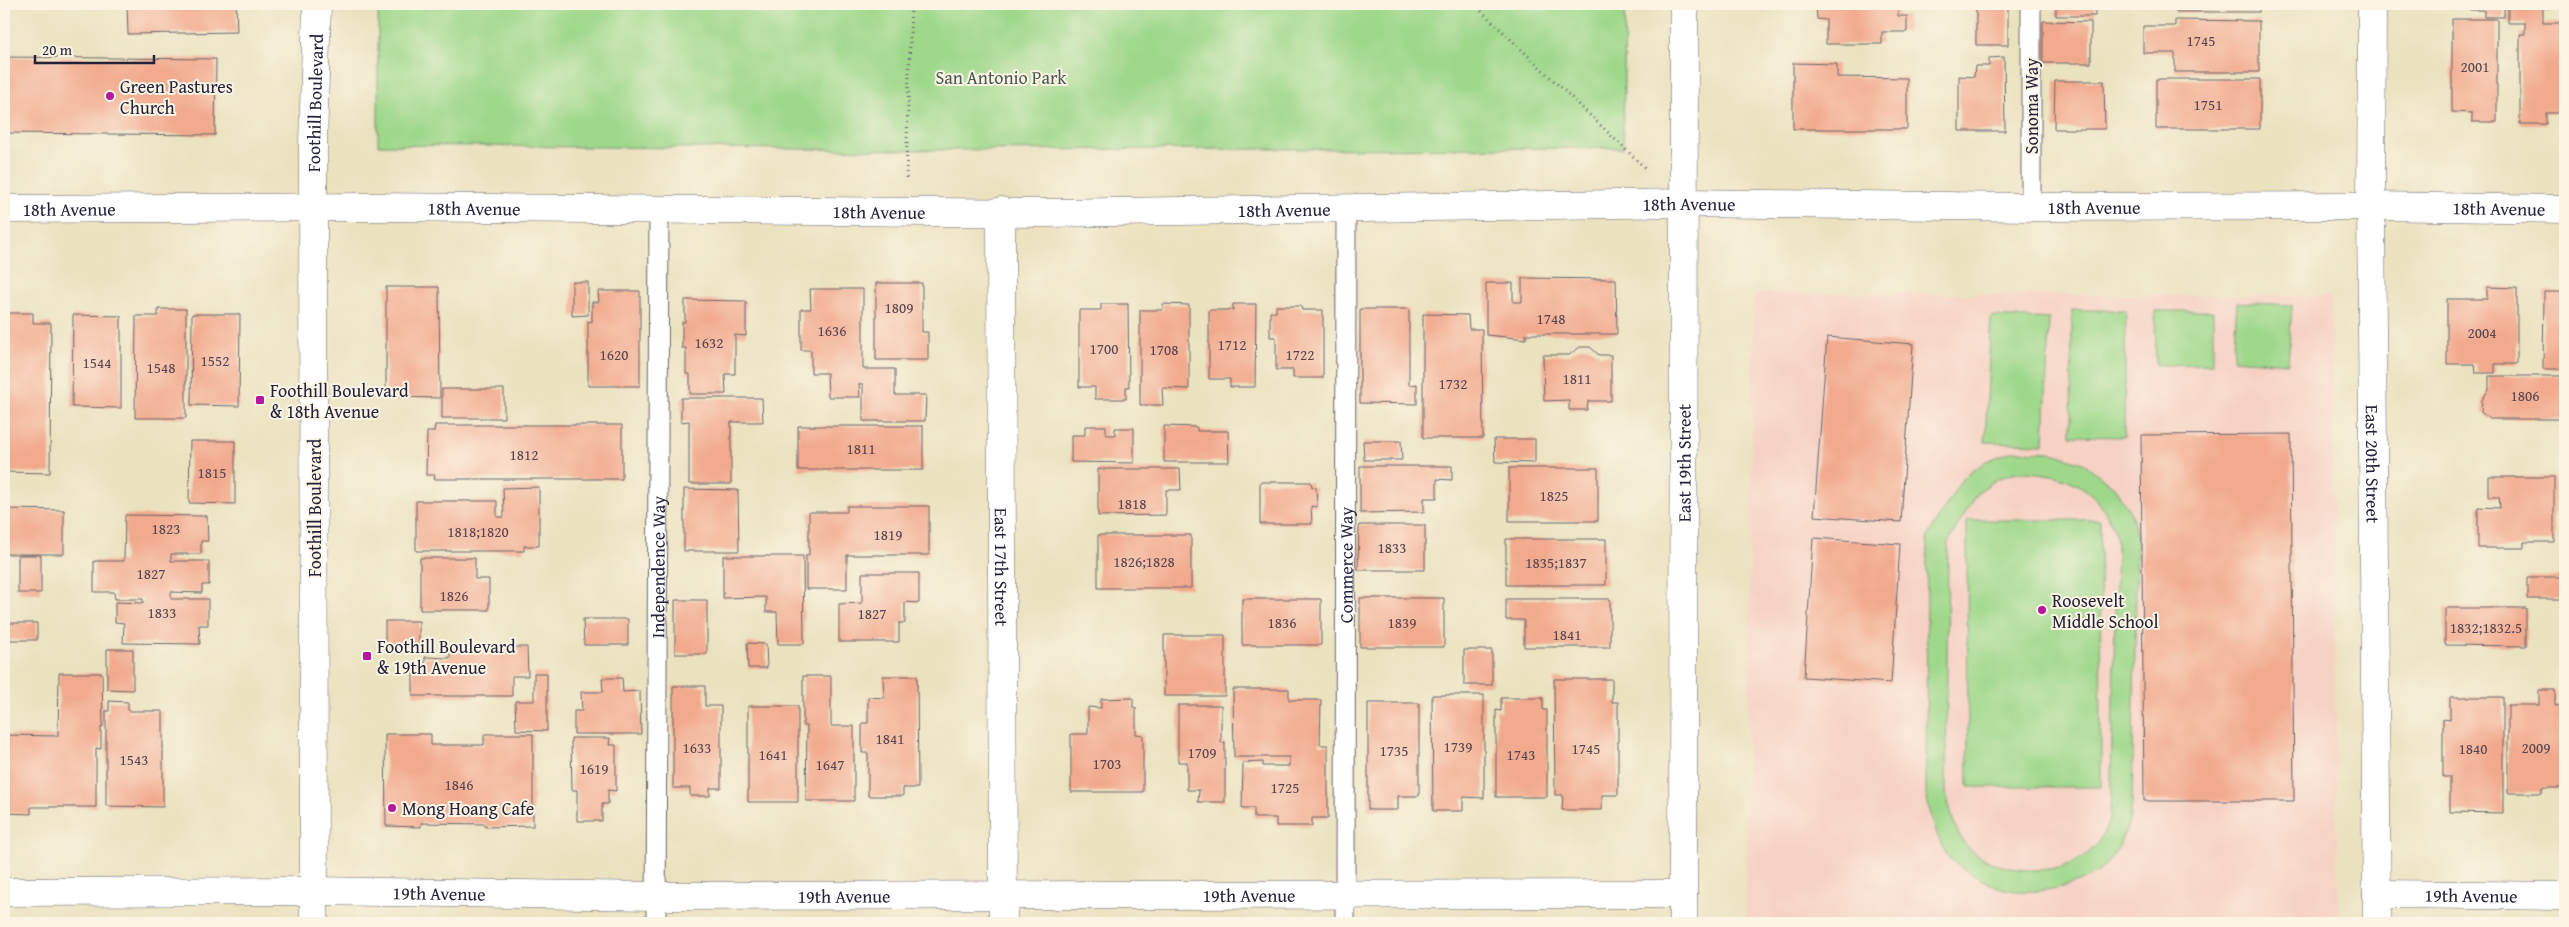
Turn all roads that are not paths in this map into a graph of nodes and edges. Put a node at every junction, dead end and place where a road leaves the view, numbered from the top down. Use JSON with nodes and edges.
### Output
{"nodes":[{"id":1,"x":317,"y":4,"type":"edge"},
{"id":2,"x":1684,"y":4,"type":"edge"},
{"id":3,"x":2031,"y":4,"type":"edge"},
{"id":4,"x":2372,"y":4,"type":"edge"},
{"id":5,"x":1684,"y":203,"type":"junction"},
{"id":6,"x":2371,"y":206,"type":"junction"},
{"id":7,"x":314,"y":207,"type":"junction"},
{"id":8,"x":2031,"y":207,"type":"junction"},
{"id":9,"x":1346,"y":208,"type":"junction"},
{"id":10,"x":4,"y":209,"type":"edge"},
{"id":11,"x":2565,"y":209,"type":"edge"},
{"id":12,"x":659,"y":210,"type":"junction"},
{"id":13,"x":1001,"y":211,"type":"junction"},
{"id":14,"x":313,"y":891,"type":"junction"},
{"id":15,"x":4,"y":892,"type":"edge"},
{"id":16,"x":1003,"y":894,"type":"junction"},
{"id":17,"x":1345,"y":894,"type":"junction"},
{"id":18,"x":1683,"y":894,"type":"junction"},
{"id":19,"x":2377,"y":894,"type":"junction"},
{"id":20,"x":656,"y":896,"type":"junction"},
{"id":21,"x":2565,"y":896,"type":"edge"},
{"id":22,"x":314,"y":923,"type":"edge"},
{"id":23,"x":656,"y":923,"type":"edge"},
{"id":24,"x":1003,"y":923,"type":"edge"},
{"id":25,"x":1345,"y":923,"type":"edge"},
{"id":26,"x":1683,"y":923,"type":"edge"},
{"id":27,"x":2377,"y":923,"type":"edge"}],
"edges":[{"from":1,"to":7,"type":"street","name":"Foothill Boulevard"},
{"from":2,"to":5,"type":"street","name":"East 19th Street"},
{"from":3,"to":8,"type":"lane","name":"Sonoma Way"},
{"from":4,"to":6,"type":"street","name":"East 20th Street"},
{"from":5,"to":8,"type":"street","name":"18th Avenue"},
{"from":5,"to":9,"type":"street","name":"18th Avenue"},
{"from":5,"to":18,"type":"street","name":"East 19th Street"},
{"from":6,"to":8,"type":"street","name":"18th Avenue"},
{"from":6,"to":11,"type":"street","name":"18th Avenue"},
{"from":6,"to":19,"type":"street","name":"East 20th Street"},
{"from":7,"to":10,"type":"street","name":"18th Avenue"},
{"from":7,"to":12,"type":"street","name":"18th Avenue"},
{"from":7,"to":14,"type":"street","name":"Foothill Boulevard"},
{"from":9,"to":13,"type":"street","name":"18th Avenue"},
{"from":9,"to":17,"type":"lane","name":"Commerce Way"},
{"from":12,"to":13,"type":"street","name":"18th Avenue"},
{"from":12,"to":20,"type":"lane","name":"Independence Way"},
{"from":13,"to":16,"type":"street","name":"East 17th Street"},
{"from":14,"to":15,"type":"street","name":"19th Avenue"},
{"from":14,"to":20,"type":"street","name":"19th Avenue"},
{"from":14,"to":22,"type":"street","name":"Foothill Boulevard"},
{"from":16,"to":17,"type":"street","name":"19th Avenue"},
{"from":16,"to":20,"type":"street","name":"19th Avenue"},
{"from":16,"to":24,"type":"street","name":"East 17th Street"},
{"from":17,"to":18,"type":"street","name":"19th Avenue"},
{"from":17,"to":25,"type":"lane","name":"Commerce Way"},
{"from":18,"to":26,"type":"street","name":"East 19th Street"},
{"from":19,"to":21,"type":"street","name":"19th Avenue"},
{"from":19,"to":27,"type":"street","name":"East 20th Street"},
{"from":20,"to":23,"type":"lane","name":"Independence Way"}]}
